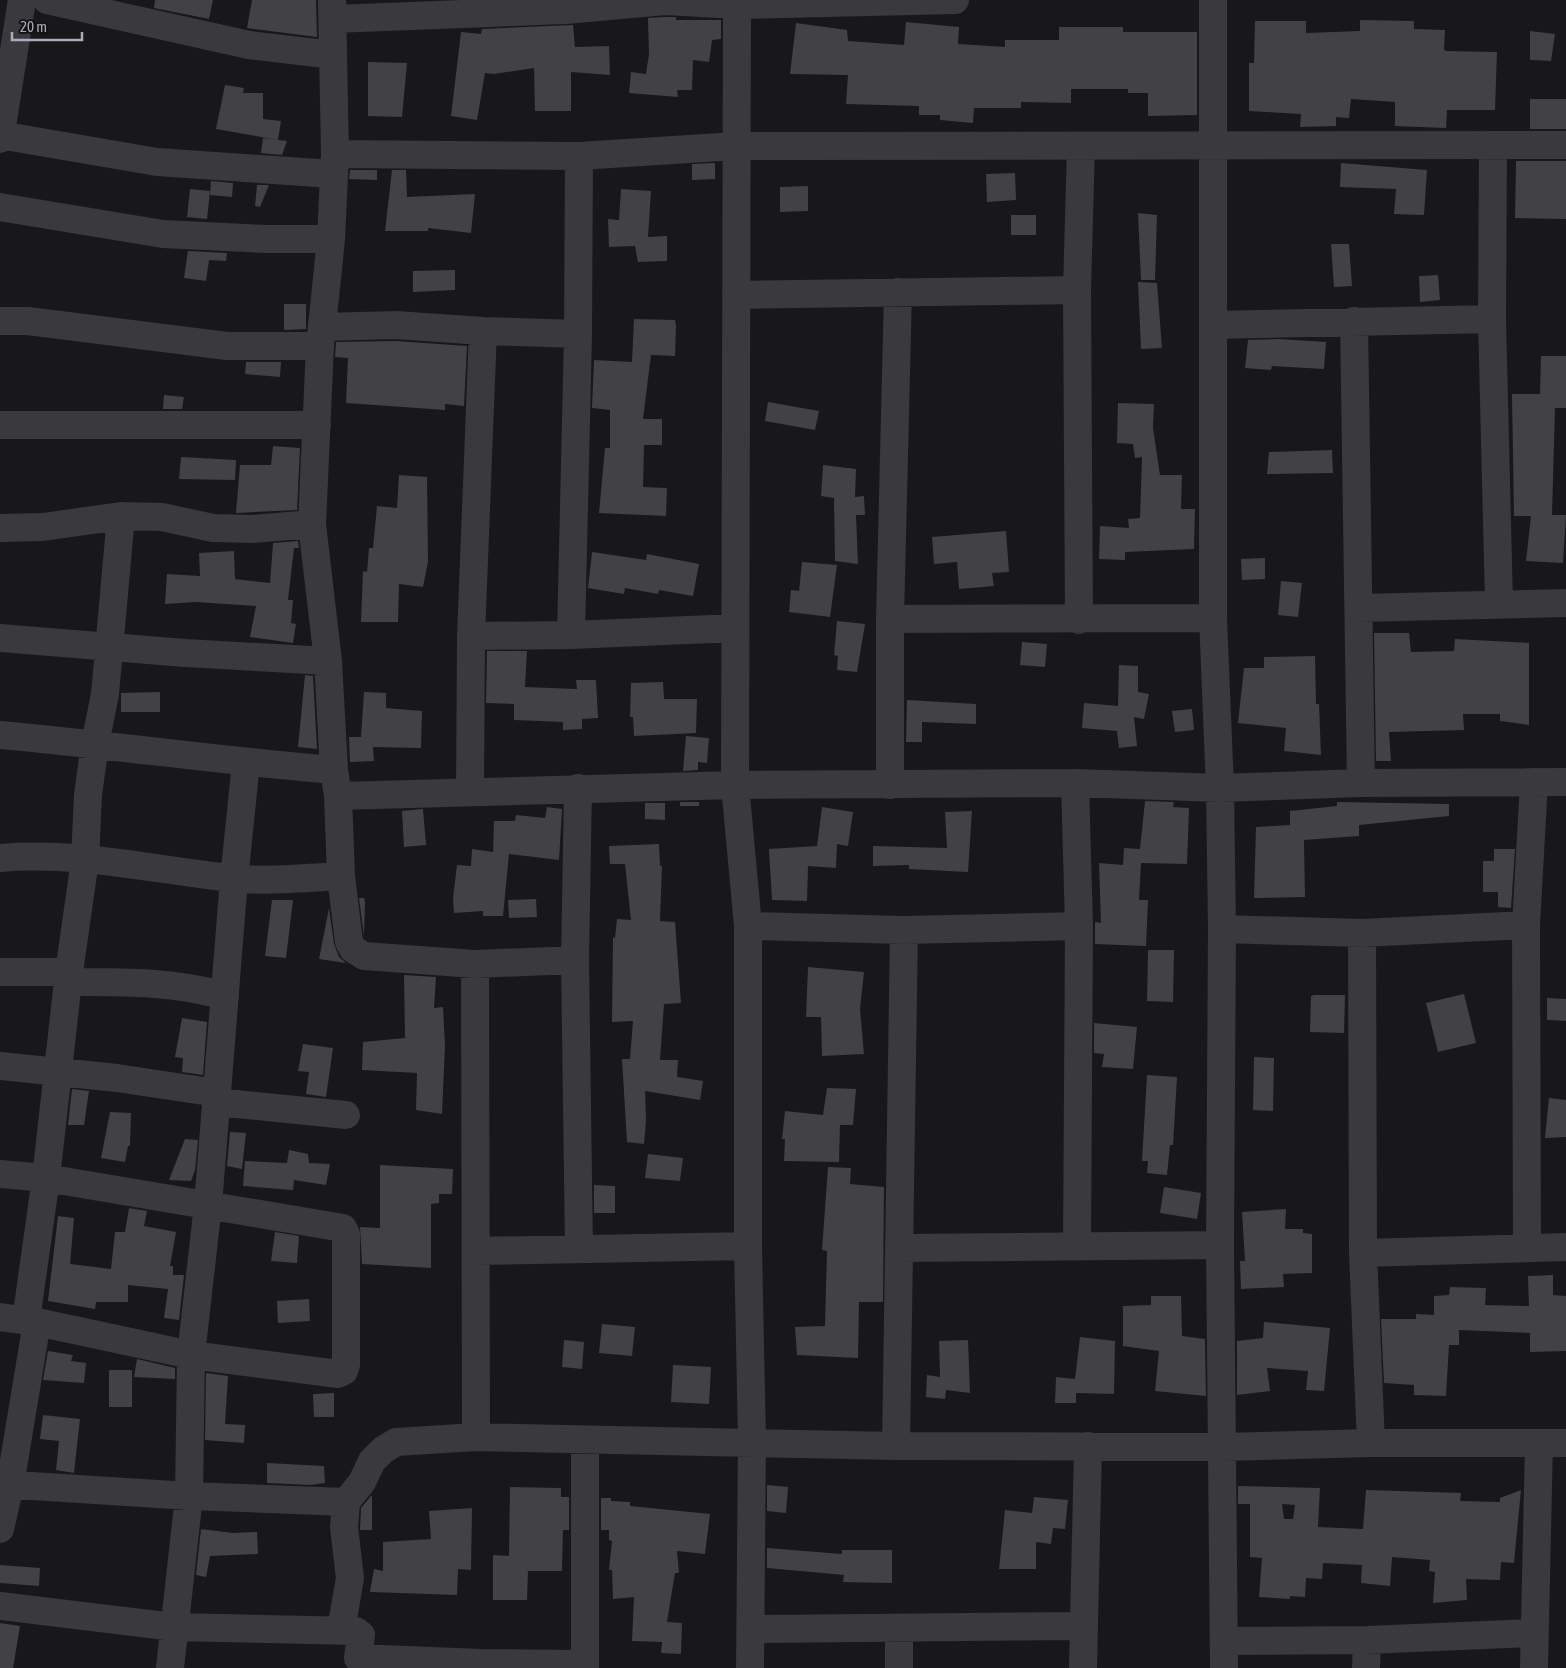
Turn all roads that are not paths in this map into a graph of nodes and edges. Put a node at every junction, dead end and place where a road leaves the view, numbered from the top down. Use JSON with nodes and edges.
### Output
{"nodes":[{"id":1,"x":47,"y":0,"type":"edge"},
{"id":2,"x":955,"y":0,"type":"edge"},
{"id":3,"x":1213,"y":0,"type":"edge"},
{"id":4,"x":737,"y":2,"type":"edge"},
{"id":5,"x":565,"y":5,"type":"edge"},
{"id":6,"x":485,"y":7,"type":"edge"},
{"id":7,"x":390,"y":8,"type":"edge"},
{"id":8,"x":14,"y":9,"type":"edge"},
{"id":9,"x":332,"y":10,"type":"edge"},
{"id":10,"x":334,"y":55,"type":"junction"},
{"id":11,"x":0,"y":135,"type":"edge"},
{"id":12,"x":0,"y":139,"type":"edge"},
{"id":13,"x":1493,"y":145,"type":"junction"},
{"id":14,"x":1566,"y":145,"type":"edge"},
{"id":15,"x":736,"y":146,"type":"junction"},
{"id":16,"x":1082,"y":146,"type":"junction"},
{"id":17,"x":1214,"y":146,"type":"junction"},
{"id":18,"x":579,"y":156,"type":"junction"},
{"id":19,"x":333,"y":164,"type":"junction"},
{"id":20,"x":0,"y":207,"type":"edge"},
{"id":21,"x":331,"y":238,"type":"junction"},
{"id":22,"x":1077,"y":290,"type":"junction"},
{"id":23,"x":898,"y":292,"type":"junction"},
{"id":24,"x":736,"y":295,"type":"junction"},
{"id":25,"x":1492,"y":319,"type":"junction"},
{"id":26,"x":0,"y":321,"type":"edge"},
{"id":27,"x":1354,"y":321,"type":"junction"},
{"id":28,"x":1213,"y":325,"type":"junction"},
{"id":29,"x":483,"y":331,"type":"junction"},
{"id":30,"x":578,"y":334,"type":"junction"},
{"id":31,"x":321,"y":337,"type":"junction"},
{"id":32,"x":0,"y":425,"type":"edge"},
{"id":33,"x":317,"y":425,"type":"junction"},
{"id":34,"x":121,"y":516,"type":"junction"},
{"id":35,"x":312,"y":524,"type":"junction"},
{"id":36,"x":0,"y":528,"type":"edge"},
{"id":37,"x":1499,"y":603,"type":"junction"},
{"id":38,"x":1566,"y":603,"type":"edge"},
{"id":39,"x":1360,"y":608,"type":"junction"},
{"id":40,"x":1213,"y":618,"type":"junction"},
{"id":41,"x":890,"y":619,"type":"junction"},
{"id":42,"x":1079,"y":620,"type":"junction"},
{"id":43,"x":735,"y":628,"type":"junction"},
{"id":44,"x":571,"y":635,"type":"junction"},
{"id":45,"x":471,"y":636,"type":"junction"},
{"id":46,"x":0,"y":638,"type":"edge"},
{"id":47,"x":110,"y":647,"type":"junction"},
{"id":48,"x":328,"y":661,"type":"junction"},
{"id":49,"x":0,"y":735,"type":"edge"},
{"id":50,"x":95,"y":744,"type":"junction"},
{"id":51,"x":246,"y":763,"type":"junction"},
{"id":52,"x":1361,"y":782,"type":"junction"},
{"id":53,"x":1534,"y":782,"type":"junction"},
{"id":54,"x":1566,"y":782,"type":"edge"},
{"id":55,"x":336,"y":783,"type":"junction"},
{"id":56,"x":1075,"y":783,"type":"junction"},
{"id":57,"x":890,"y":784,"type":"junction"},
{"id":58,"x":735,"y":785,"type":"junction"},
{"id":59,"x":578,"y":788,"type":"junction"},
{"id":60,"x":1220,"y":788,"type":"junction"},
{"id":61,"x":470,"y":792,"type":"junction"},
{"id":62,"x":0,"y":858,"type":"edge"},
{"id":63,"x":85,"y":860,"type":"junction"},
{"id":64,"x":341,"y":876,"type":"junction"},
{"id":65,"x":234,"y":879,"type":"junction"},
{"id":66,"x":1526,"y":925,"type":"junction"},
{"id":67,"x":748,"y":926,"type":"junction"},
{"id":68,"x":1079,"y":926,"type":"junction"},
{"id":69,"x":904,"y":930,"type":"junction"},
{"id":70,"x":1222,"y":930,"type":"junction"},
{"id":71,"x":1362,"y":933,"type":"junction"},
{"id":72,"x":575,"y":960,"type":"junction"},
{"id":73,"x":475,"y":964,"type":"junction"},
{"id":74,"x":0,"y":972,"type":"edge"},
{"id":75,"x":69,"y":977,"type":"junction"},
{"id":76,"x":225,"y":996,"type":"junction"},
{"id":77,"x":0,"y":1066,"type":"edge"},
{"id":78,"x":58,"y":1073,"type":"junction"},
{"id":79,"x":217,"y":1098,"type":"junction"},
{"id":80,"x":346,"y":1114,"type":"dead end"},
{"id":81,"x":0,"y":1174,"type":"edge"},
{"id":82,"x":46,"y":1178,"type":"junction"},
{"id":83,"x":208,"y":1205,"type":"junction"},
{"id":84,"x":748,"y":1246,"type":"junction"},
{"id":85,"x":1077,"y":1246,"type":"junction"},
{"id":86,"x":1220,"y":1246,"type":"junction"},
{"id":87,"x":1527,"y":1247,"type":"junction"},
{"id":88,"x":1566,"y":1247,"type":"edge"},
{"id":89,"x":899,"y":1248,"type":"junction"},
{"id":90,"x":579,"y":1249,"type":"junction"},
{"id":91,"x":476,"y":1251,"type":"junction"},
{"id":92,"x":1363,"y":1253,"type":"junction"},
{"id":93,"x":21,"y":1320,"type":"edge"},
{"id":94,"x":191,"y":1355,"type":"junction"},
{"id":95,"x":476,"y":1437,"type":"junction"},
{"id":96,"x":585,"y":1440,"type":"junction"},
{"id":97,"x":752,"y":1441,"type":"junction"},
{"id":98,"x":1371,"y":1443,"type":"junction"},
{"id":99,"x":1539,"y":1443,"type":"junction"},
{"id":100,"x":1566,"y":1443,"type":"edge"},
{"id":101,"x":896,"y":1446,"type":"junction"},
{"id":102,"x":1088,"y":1446,"type":"junction"},
{"id":103,"x":1223,"y":1446,"type":"junction"},
{"id":104,"x":5,"y":1485,"type":"edge"},
{"id":105,"x":189,"y":1496,"type":"junction"},
{"id":106,"x":346,"y":1502,"type":"junction"},
{"id":107,"x":0,"y":1530,"type":"edge"},
{"id":108,"x":0,"y":1606,"type":"edge"},
{"id":109,"x":1082,"y":1626,"type":"junction"},
{"id":110,"x":174,"y":1627,"type":"junction"},
{"id":111,"x":752,"y":1629,"type":"junction"},
{"id":112,"x":899,"y":1629,"type":"junction"},
{"id":113,"x":342,"y":1630,"type":"junction"},
{"id":114,"x":1533,"y":1633,"type":"junction"},
{"id":115,"x":1367,"y":1640,"type":"junction"},
{"id":116,"x":1225,"y":1641,"type":"junction"},
{"id":117,"x":358,"y":1663,"type":"edge"},
{"id":118,"x":480,"y":1666,"type":"edge"},
{"id":119,"x":585,"y":1666,"type":"edge"},
{"id":120,"x":170,"y":1668,"type":"edge"},
{"id":121,"x":750,"y":1668,"type":"edge"},
{"id":122,"x":899,"y":1668,"type":"edge"},
{"id":123,"x":1083,"y":1668,"type":"edge"},
{"id":124,"x":1224,"y":1668,"type":"edge"},
{"id":125,"x":1366,"y":1668,"type":"edge"},
{"id":126,"x":1534,"y":1668,"type":"edge"}],
"edges":[{"from":1,"to":10,"type":"street"},
{"from":2,"to":4,"type":"street"},
{"from":3,"to":17,"type":"street"},
{"from":4,"to":5,"type":"street"},
{"from":4,"to":15,"type":"street"},
{"from":5,"to":6,"type":"street"},
{"from":6,"to":7,"type":"street"},
{"from":7,"to":9,"type":"street"},
{"from":8,"to":11,"type":"street"},
{"from":9,"to":10,"type":"street"},
{"from":10,"to":19,"type":"street"},
{"from":11,"to":12,"type":"street"},
{"from":11,"to":19,"type":"street"},
{"from":13,"to":14,"type":"street"},
{"from":13,"to":17,"type":"street"},
{"from":13,"to":25,"type":"street"},
{"from":15,"to":16,"type":"street"},
{"from":15,"to":18,"type":"street"},
{"from":15,"to":24,"type":"street"},
{"from":16,"to":17,"type":"street"},
{"from":16,"to":22,"type":"street"},
{"from":17,"to":28,"type":"street"},
{"from":18,"to":19,"type":"street"},
{"from":18,"to":30,"type":"street"},
{"from":19,"to":21,"type":"street"},
{"from":20,"to":21,"type":"street"},
{"from":21,"to":31,"type":"street"},
{"from":22,"to":23,"type":"street"},
{"from":22,"to":42,"type":"street"},
{"from":23,"to":24,"type":"street"},
{"from":23,"to":41,"type":"street"},
{"from":24,"to":43,"type":"street"},
{"from":25,"to":27,"type":"street"},
{"from":25,"to":37,"type":"street"},
{"from":26,"to":31,"type":"street"},
{"from":27,"to":28,"type":"street"},
{"from":27,"to":39,"type":"street"},
{"from":28,"to":40,"type":"street"},
{"from":29,"to":30,"type":"street"},
{"from":29,"to":31,"type":"street"},
{"from":29,"to":45,"type":"street"},
{"from":30,"to":44,"type":"street"},
{"from":31,"to":33,"type":"street"},
{"from":32,"to":33,"type":"street"},
{"from":33,"to":35,"type":"street"},
{"from":34,"to":35,"type":"street"},
{"from":34,"to":36,"type":"street"},
{"from":34,"to":47,"type":"street"},
{"from":35,"to":48,"type":"street"},
{"from":37,"to":38,"type":"street"},
{"from":37,"to":39,"type":"street"},
{"from":39,"to":52,"type":"street"},
{"from":40,"to":42,"type":"street"},
{"from":40,"to":60,"type":"street"},
{"from":41,"to":42,"type":"street"},
{"from":41,"to":57,"type":"street"},
{"from":43,"to":44,"type":"street"},
{"from":43,"to":58,"type":"street"},
{"from":44,"to":45,"type":"street"},
{"from":45,"to":61,"type":"street"},
{"from":46,"to":47,"type":"street"},
{"from":47,"to":48,"type":"street"},
{"from":47,"to":50,"type":"street"},
{"from":48,"to":55,"type":"street"},
{"from":49,"to":50,"type":"street"},
{"from":50,"to":51,"type":"street"},
{"from":50,"to":63,"type":"street"},
{"from":51,"to":55,"type":"street"},
{"from":51,"to":65,"type":"street"},
{"from":52,"to":53,"type":"street"},
{"from":52,"to":60,"type":"street"},
{"from":53,"to":54,"type":"street"},
{"from":53,"to":66,"type":"street"},
{"from":55,"to":61,"type":"street"},
{"from":55,"to":64,"type":"street"},
{"from":56,"to":57,"type":"street"},
{"from":56,"to":60,"type":"street"},
{"from":56,"to":68,"type":"street"},
{"from":57,"to":58,"type":"street"},
{"from":58,"to":59,"type":"street"},
{"from":58,"to":67,"type":"street"},
{"from":59,"to":61,"type":"street"},
{"from":59,"to":72,"type":"street"},
{"from":60,"to":70,"type":"street"},
{"from":62,"to":63,"type":"street"},
{"from":63,"to":65,"type":"street"},
{"from":63,"to":75,"type":"street"},
{"from":64,"to":65,"type":"street"},
{"from":64,"to":73,"type":"street"},
{"from":65,"to":76,"type":"street"},
{"from":66,"to":71,"type":"street"},
{"from":66,"to":87,"type":"street"},
{"from":67,"to":69,"type":"street"},
{"from":67,"to":84,"type":"street"},
{"from":68,"to":69,"type":"street"},
{"from":68,"to":85,"type":"street"},
{"from":69,"to":89,"type":"street"},
{"from":70,"to":71,"type":"street"},
{"from":70,"to":86,"type":"street"},
{"from":71,"to":92,"type":"street"},
{"from":72,"to":73,"type":"street"},
{"from":72,"to":90,"type":"street"},
{"from":73,"to":91,"type":"street"},
{"from":74,"to":75,"type":"street"},
{"from":75,"to":76,"type":"street"},
{"from":75,"to":78,"type":"street"},
{"from":76,"to":79,"type":"street"},
{"from":77,"to":78,"type":"street"},
{"from":78,"to":79,"type":"street"},
{"from":78,"to":82,"type":"street"},
{"from":79,"to":80,"type":"street"},
{"from":79,"to":83,"type":"street"},
{"from":81,"to":82,"type":"street"},
{"from":82,"to":83,"type":"street"},
{"from":82,"to":93,"type":"street"},
{"from":83,"to":94,"type":"street"},
{"from":83,"to":94,"type":"street"},
{"from":84,"to":90,"type":"street"},
{"from":84,"to":97,"type":"street"},
{"from":85,"to":86,"type":"street"},
{"from":85,"to":89,"type":"street"},
{"from":86,"to":103,"type":"street"},
{"from":87,"to":88,"type":"street"},
{"from":87,"to":92,"type":"street"},
{"from":89,"to":101,"type":"street"},
{"from":90,"to":91,"type":"street"},
{"from":91,"to":95,"type":"street"},
{"from":92,"to":98,"type":"street"},
{"from":93,"to":94,"type":"street"},
{"from":93,"to":104,"type":"street"},
{"from":94,"to":105,"type":"street"},
{"from":95,"to":96,"type":"street"},
{"from":95,"to":106,"type":"street"},
{"from":96,"to":97,"type":"street"},
{"from":96,"to":119,"type":"street"},
{"from":97,"to":101,"type":"street"},
{"from":97,"to":111,"type":"street"},
{"from":98,"to":99,"type":"street"},
{"from":98,"to":103,"type":"street"},
{"from":99,"to":100,"type":"street"},
{"from":99,"to":114,"type":"street"},
{"from":101,"to":102,"type":"street"},
{"from":102,"to":103,"type":"street"},
{"from":102,"to":109,"type":"street"},
{"from":103,"to":116,"type":"street"},
{"from":104,"to":105,"type":"street"},
{"from":104,"to":107,"type":"street"},
{"from":105,"to":106,"type":"street"},
{"from":105,"to":110,"type":"street"},
{"from":106,"to":113,"type":"street"},
{"from":108,"to":110,"type":"street"},
{"from":109,"to":112,"type":"street"},
{"from":109,"to":123,"type":"street"},
{"from":110,"to":113,"type":"street"},
{"from":110,"to":120,"type":"street"},
{"from":111,"to":112,"type":"street"},
{"from":111,"to":121,"type":"street"},
{"from":112,"to":122,"type":"street"},
{"from":113,"to":117,"type":"street"},
{"from":114,"to":115,"type":"street"},
{"from":114,"to":126,"type":"street"},
{"from":115,"to":116,"type":"street"},
{"from":115,"to":125,"type":"street"},
{"from":116,"to":124,"type":"street"},
{"from":117,"to":118,"type":"street"},
{"from":118,"to":119,"type":"street"}]}
